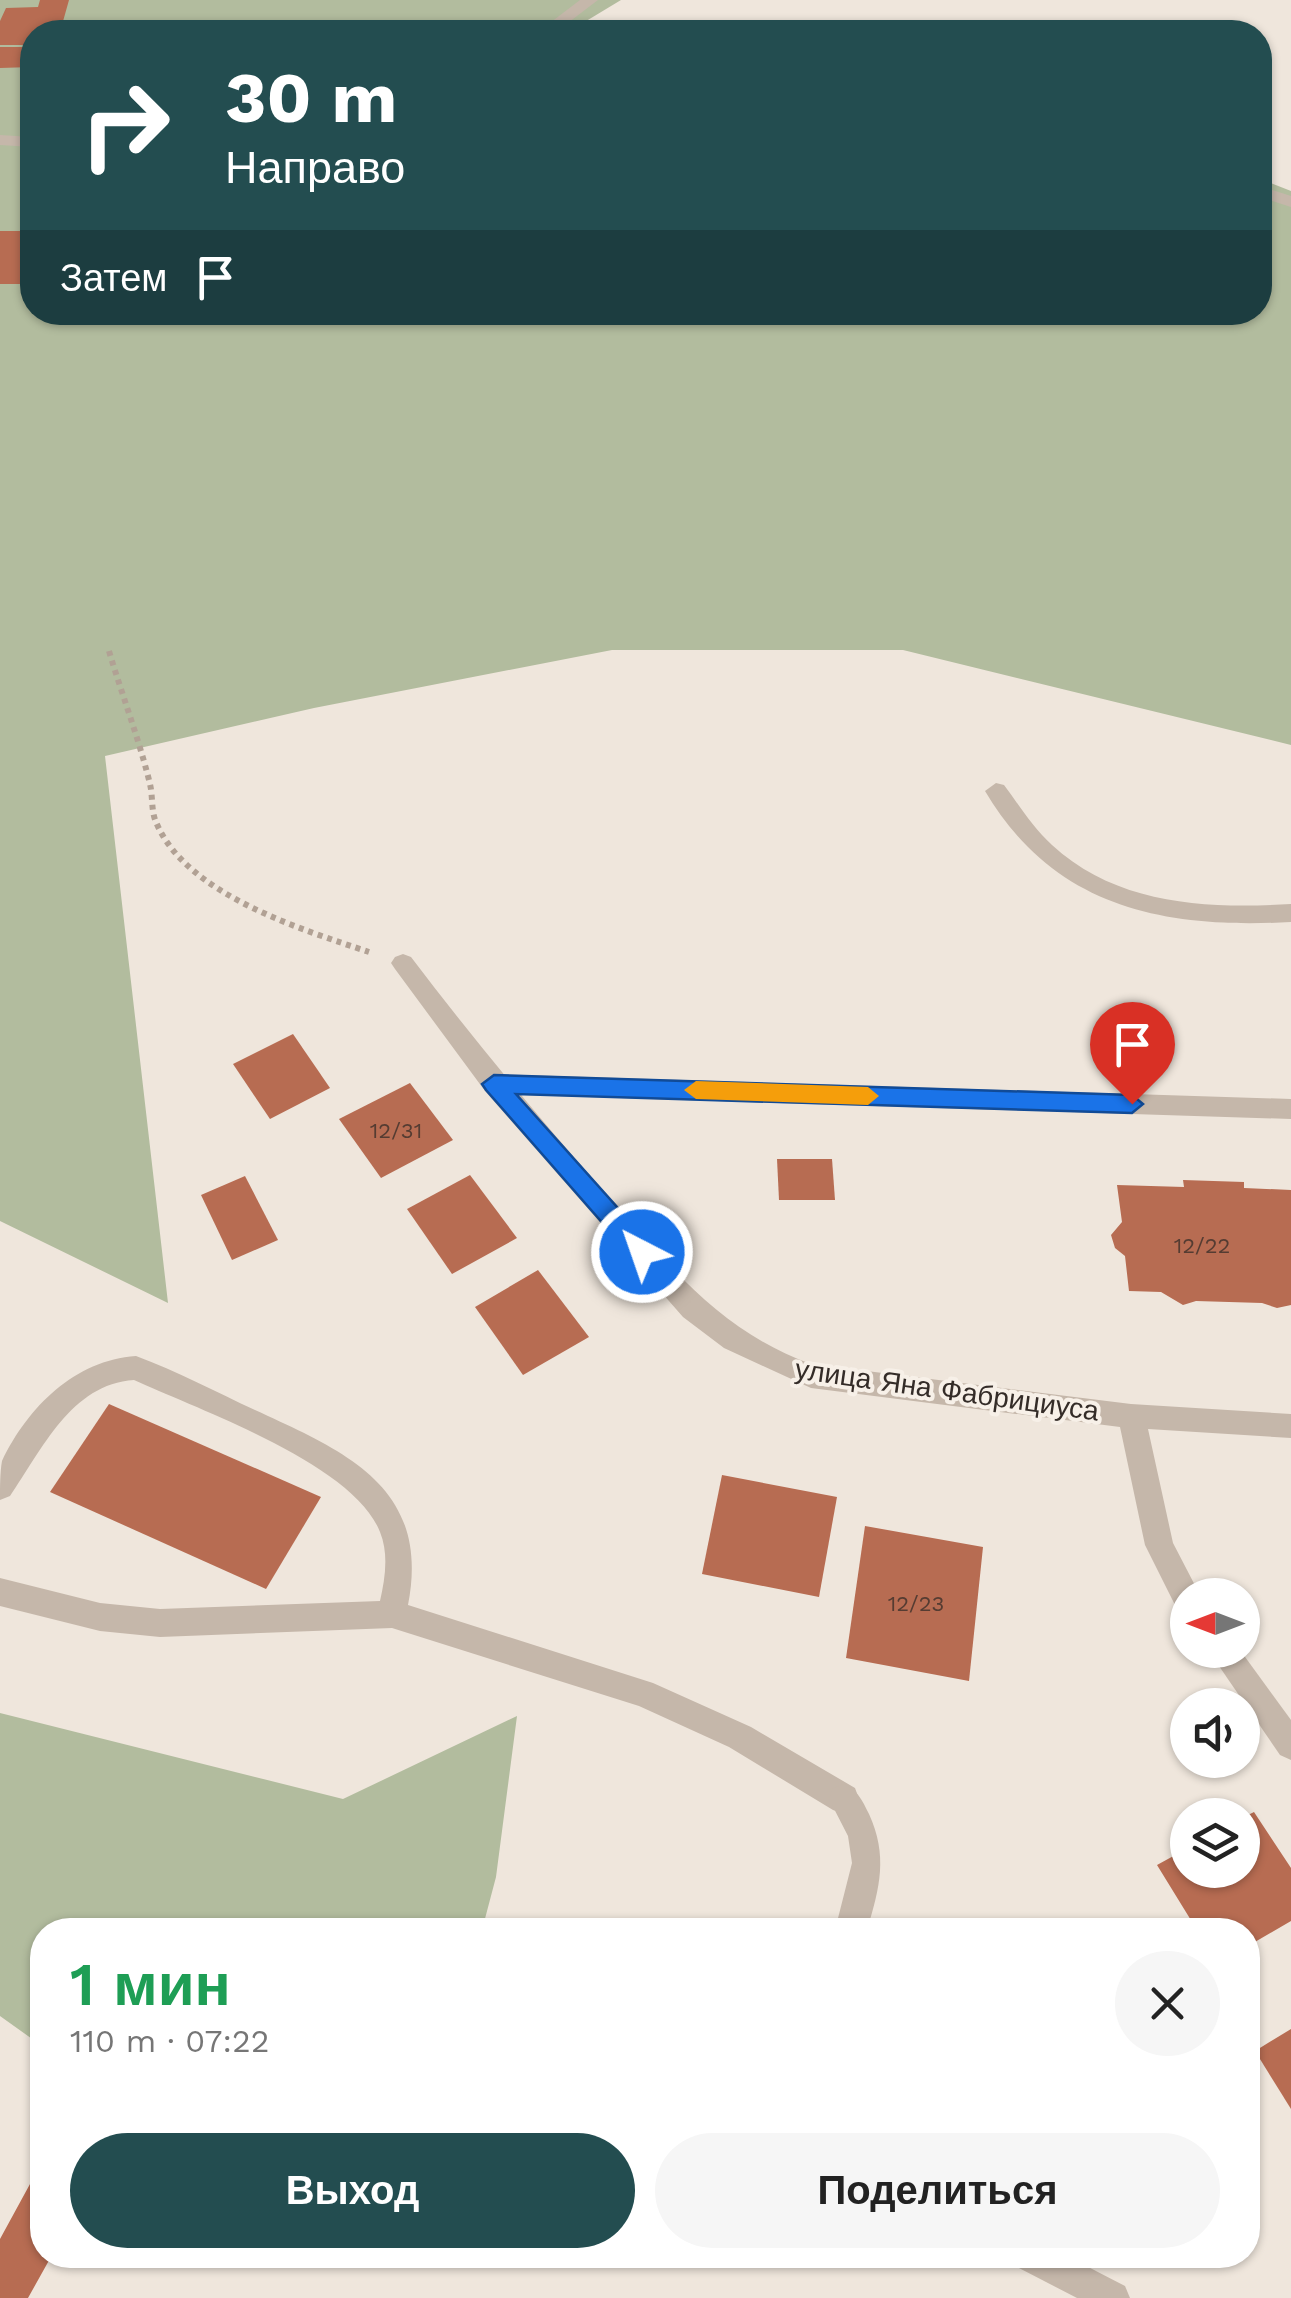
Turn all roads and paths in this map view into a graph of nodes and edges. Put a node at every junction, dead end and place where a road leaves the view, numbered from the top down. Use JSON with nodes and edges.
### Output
{"nodes":[{"id":1,"x":590,"y":0,"type":"edge"},
{"id":2,"x":562,"y":20,"type":"edge"},
{"id":3,"x":109,"y":651,"type":"dead end"},
{"id":4,"x":996,"y":791,"type":"dead end"},
{"id":5,"x":1291,"y":913,"type":"edge"},
{"id":6,"x":404,"y":963,"type":"joint"},
{"id":7,"x":494,"y":1084,"type":"junction"},
{"id":8,"x":1291,"y":1109,"type":"edge"},
{"id":9,"x":1131,"y":1416,"type":"junction"},
{"id":10,"x":1291,"y":1426,"type":"edge"},
{"id":11,"x":0,"y":1487,"type":"edge"},
{"id":12,"x":1176,"y":1578,"type":"edge"},
{"id":13,"x":0,"y":1592,"type":"edge"},
{"id":14,"x":392,"y":1614,"type":"junction"},
{"id":15,"x":1235,"y":1668,"type":"edge"},
{"id":16,"x":1291,"y":1745,"type":"edge"},
{"id":17,"x":855,"y":1918,"type":"edge"},
{"id":18,"x":1054,"y":2268,"type":"edge"},
{"id":19,"x":1113,"y":2298,"type":"edge"}],
"edges":[{"from":1,"to":2,"type":"street"},
{"from":3,"to":6,"type":"path"},
{"from":4,"to":5,"type":"street"},
{"from":6,"to":7,"type":"street","name":"улица Яна Фабрициуса"},
{"from":7,"to":8,"type":"street"},
{"from":7,"to":9,"type":"street","name":"улица Яна Фабрициуса"},
{"from":9,"to":10,"type":"street","name":"улица Яна Фабрициуса"},
{"from":9,"to":12,"type":"street","name":"улица Яна Фабрициуса"},
{"from":11,"to":14,"type":"street"},
{"from":13,"to":14,"type":"street"},
{"from":14,"to":17,"type":"street"},
{"from":15,"to":16,"type":"street"},
{"from":18,"to":19,"type":"street"}]}
